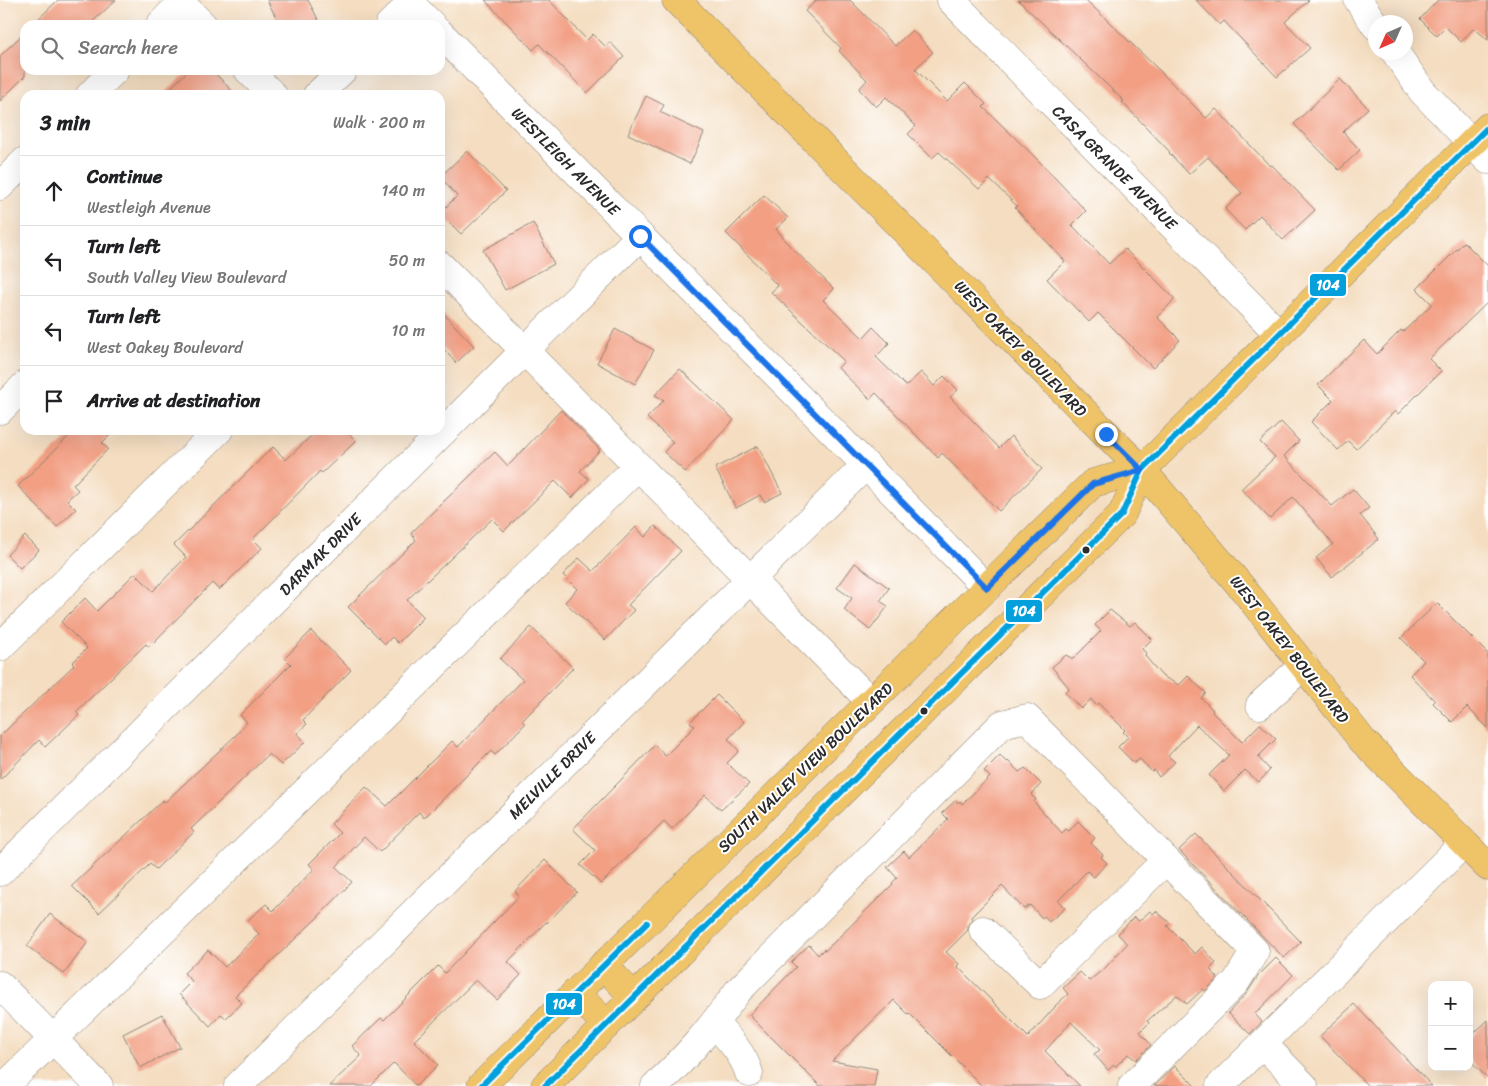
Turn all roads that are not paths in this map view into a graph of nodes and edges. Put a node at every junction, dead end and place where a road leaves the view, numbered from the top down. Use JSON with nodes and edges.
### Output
{"nodes":[{"id":1,"x":676,"y":0,"type":"edge"},
{"id":2,"x":951,"y":0,"type":"edge"},
{"id":3,"x":1358,"y":0,"type":"edge"},
{"id":4,"x":180,"y":2,"type":"edge"},
{"id":5,"x":409,"y":2,"type":"edge"},
{"id":6,"x":1368,"y":15,"type":"edge"},
{"id":7,"x":164,"y":20,"type":"edge"},
{"id":8,"x":198,"y":20,"type":"edge"},
{"id":9,"x":393,"y":20,"type":"edge"},
{"id":10,"x":427,"y":20,"type":"edge"},
{"id":11,"x":445,"y":38,"type":"edge"},
{"id":12,"x":1401,"y":60,"type":"edge"},
{"id":13,"x":110,"y":75,"type":"edge"},
{"id":14,"x":253,"y":75,"type":"edge"},
{"id":15,"x":338,"y":75,"type":"edge"},
{"id":16,"x":95,"y":90,"type":"edge"},
{"id":17,"x":268,"y":90,"type":"edge"},
{"id":18,"x":322,"y":90,"type":"edge"},
{"id":19,"x":1482,"y":143,"type":"edge"},
{"id":20,"x":20,"y":165,"type":"edge"},
{"id":21,"x":0,"y":186,"type":"edge"},
{"id":22,"x":640,"y":236,"type":"junction"},
{"id":23,"x":445,"y":270,"type":"edge"},
{"id":24,"x":1279,"y":334,"type":"junction"},
{"id":25,"x":524,"y":351,"type":"junction"},
{"id":26,"x":20,"y":390,"type":"edge"},
{"id":27,"x":0,"y":410,"type":"edge"},
{"id":28,"x":445,"y":430,"type":"edge"},
{"id":29,"x":214,"y":435,"type":"edge"},
{"id":30,"x":440,"y":435,"type":"edge"},
{"id":31,"x":866,"y":465,"type":"junction"},
{"id":32,"x":638,"y":466,"type":"junction"},
{"id":33,"x":1142,"y":470,"type":"junction"},
{"id":34,"x":751,"y":579,"type":"junction"},
{"id":35,"x":987,"y":588,"type":"junction"},
{"id":36,"x":0,"y":647,"type":"edge"},
{"id":37,"x":1304,"y":665,"type":"junction"},
{"id":38,"x":871,"y":702,"type":"junction"},
{"id":39,"x":1260,"y":705,"type":"dead end"},
{"id":40,"x":1464,"y":843,"type":"junction"},
{"id":41,"x":1166,"y":860,"type":"junction"},
{"id":42,"x":1488,"y":867,"type":"edge"},
{"id":43,"x":0,"y":872,"type":"edge"},
{"id":44,"x":983,"y":930,"type":"dead end"},
{"id":45,"x":604,"y":965,"type":"junction"},
{"id":46,"x":0,"y":985,"type":"edge"},
{"id":47,"x":575,"y":993,"type":"junction"},
{"id":48,"x":634,"y":997,"type":"junction"},
{"id":49,"x":714,"y":1023,"type":"junction"},
{"id":50,"x":607,"y":1025,"type":"junction"},
{"id":51,"x":53,"y":1039,"type":"junction"},
{"id":52,"x":1263,"y":1044,"type":"junction"},
{"id":53,"x":748,"y":1073,"type":"dead end"},
{"id":54,"x":5,"y":1086,"type":"edge"},
{"id":55,"x":99,"y":1086,"type":"edge"},
{"id":56,"x":238,"y":1086,"type":"edge"},
{"id":57,"x":481,"y":1086,"type":"edge"},
{"id":58,"x":546,"y":1086,"type":"edge"},
{"id":59,"x":655,"y":1086,"type":"edge"},
{"id":60,"x":1132,"y":1086,"type":"edge"},
{"id":61,"x":1220,"y":1086,"type":"edge"},
{"id":62,"x":1304,"y":1086,"type":"edge"}],
"edges":[{"from":1,"to":33,"type":"main road","name":"WEST OAKEY BOULEVARD"},
{"from":2,"to":24,"type":"street","name":"CASA GRANDE AVENUE"},
{"from":3,"to":6,"type":"street"},
{"from":4,"to":7,"type":"street"},
{"from":4,"to":8,"type":"street"},
{"from":5,"to":9,"type":"street"},
{"from":5,"to":10,"type":"street"},
{"from":11,"to":22,"type":"street","name":"WESTLEIGH AVENUE"},
{"from":12,"to":19,"type":"street"},
{"from":13,"to":16,"type":"street"},
{"from":14,"to":17,"type":"street"},
{"from":15,"to":18,"type":"street"},
{"from":19,"to":24,"type":"main road","name":"SOUTH VALLEY VIEW BOULEVARD"},
{"from":20,"to":21,"type":"street"},
{"from":22,"to":25,"type":"street","name":"DARMAK DRIVE"},
{"from":22,"to":31,"type":"street","name":"WESTLEIGH AVENUE"},
{"from":23,"to":25,"type":"street"},
{"from":24,"to":33,"type":"main road","name":"SOUTH VALLEY VIEW BOULEVARD"},
{"from":25,"to":28,"type":"street","name":"DARMAK DRIVE"},
{"from":25,"to":32,"type":"street"},
{"from":26,"to":27,"type":"street"},
{"from":29,"to":36,"type":"street"},
{"from":30,"to":43,"type":"street","name":"DARMAK DRIVE"},
{"from":31,"to":34,"type":"street","name":"MELVILLE DRIVE"},
{"from":31,"to":35,"type":"street","name":"WESTLEIGH AVENUE"},
{"from":32,"to":34,"type":"street"},
{"from":32,"to":51,"type":"street"},
{"from":33,"to":35,"type":"main road","name":"SOUTH VALLEY VIEW BOULEVARD"},
{"from":33,"to":37,"type":"main road","name":"WEST OAKEY BOULEVARD"},
{"from":33,"to":48,"type":"main road","name":"SOUTH VALLEY VIEW BOULEVARD"},
{"from":34,"to":38,"type":"street"},
{"from":34,"to":56,"type":"street","name":"MELVILLE DRIVE"},
{"from":35,"to":38,"type":"main road","name":"SOUTH VALLEY VIEW BOULEVARD"},
{"from":37,"to":39,"type":"street"},
{"from":37,"to":40,"type":"main road","name":"WEST OAKEY BOULEVARD"},
{"from":38,"to":45,"type":"main road","name":"SOUTH VALLEY VIEW BOULEVARD"},
{"from":40,"to":42,"type":"main road","name":"WEST OAKEY BOULEVARD"},
{"from":40,"to":52,"type":"street"},
{"from":41,"to":44,"type":"street"},
{"from":41,"to":49,"type":"street"},
{"from":41,"to":60,"type":"street"},
{"from":45,"to":47,"type":"main road","name":"SOUTH VALLEY VIEW BOULEVARD"},
{"from":45,"to":48,"type":"main road"},
{"from":46,"to":51,"type":"street"},
{"from":47,"to":50,"type":"main road"},
{"from":47,"to":57,"type":"main road","name":"SOUTH VALLEY VIEW BOULEVARD"},
{"from":48,"to":50,"type":"main road","name":"SOUTH VALLEY VIEW BOULEVARD"},
{"from":49,"to":53,"type":"street"},
{"from":49,"to":59,"type":"street"},
{"from":50,"to":58,"type":"main road","name":"SOUTH VALLEY VIEW BOULEVARD"},
{"from":51,"to":54,"type":"street"},
{"from":51,"to":55,"type":"street"},
{"from":52,"to":61,"type":"street"},
{"from":52,"to":62,"type":"street"}]}
